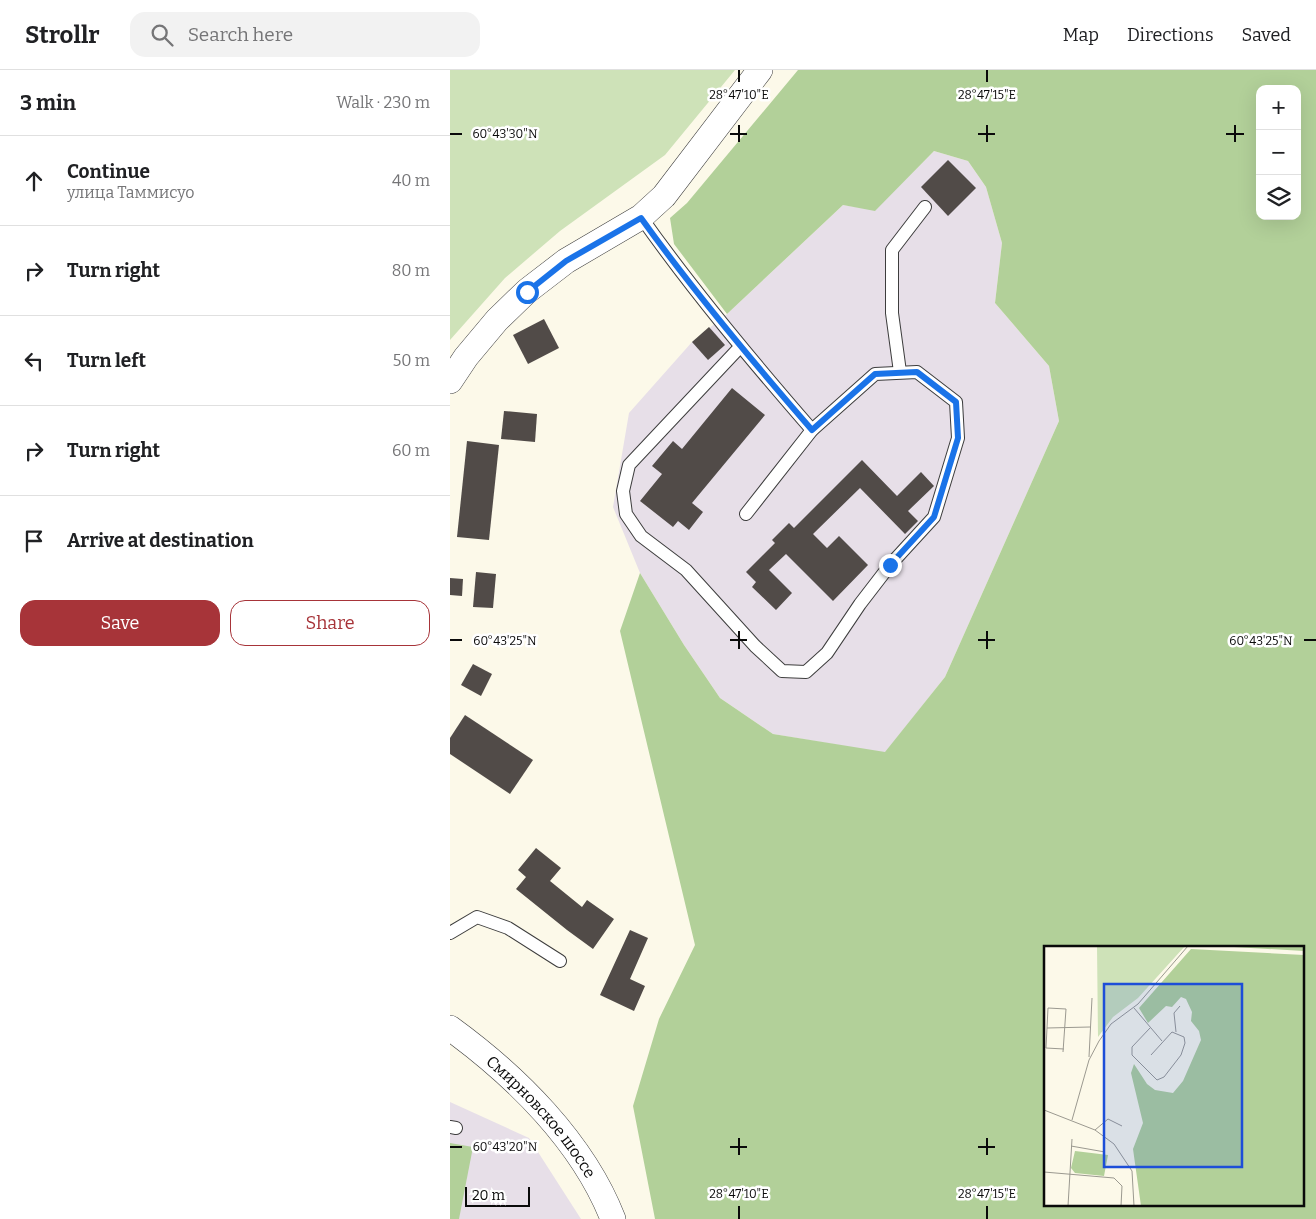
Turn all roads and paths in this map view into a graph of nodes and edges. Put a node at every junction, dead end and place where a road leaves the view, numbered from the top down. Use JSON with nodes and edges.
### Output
{"nodes":[{"id":1,"x":760,"y":70,"type":"edge"},
{"id":2,"x":925,"y":207,"type":"dead end"},
{"id":3,"x":641,"y":218,"type":"junction"},
{"id":4,"x":740,"y":347,"type":"junction"},
{"id":5,"x":900,"y":372,"type":"junction"},
{"id":6,"x":450,"y":381,"type":"edge"},
{"id":7,"x":812,"y":430,"type":"junction"},
{"id":8,"x":746,"y":514,"type":"dead end"},
{"id":9,"x":450,"y":933,"type":"edge"},
{"id":10,"x":560,"y":961,"type":"dead end"},
{"id":11,"x":450,"y":1028,"type":"edge"},
{"id":12,"x":613,"y":1219,"type":"edge"}],
"edges":[{"from":1,"to":3,"type":"street"},
{"from":2,"to":5,"type":"lane"},
{"from":3,"to":4,"type":"lane"},
{"from":3,"to":6,"type":"street"},
{"from":4,"to":5,"type":"lane"},
{"from":4,"to":7,"type":"lane"},
{"from":5,"to":7,"type":"lane"},
{"from":7,"to":8,"type":"lane"},
{"from":9,"to":10,"type":"lane"},
{"from":11,"to":12,"type":"street","name":"Смирновское шоссе"}]}
